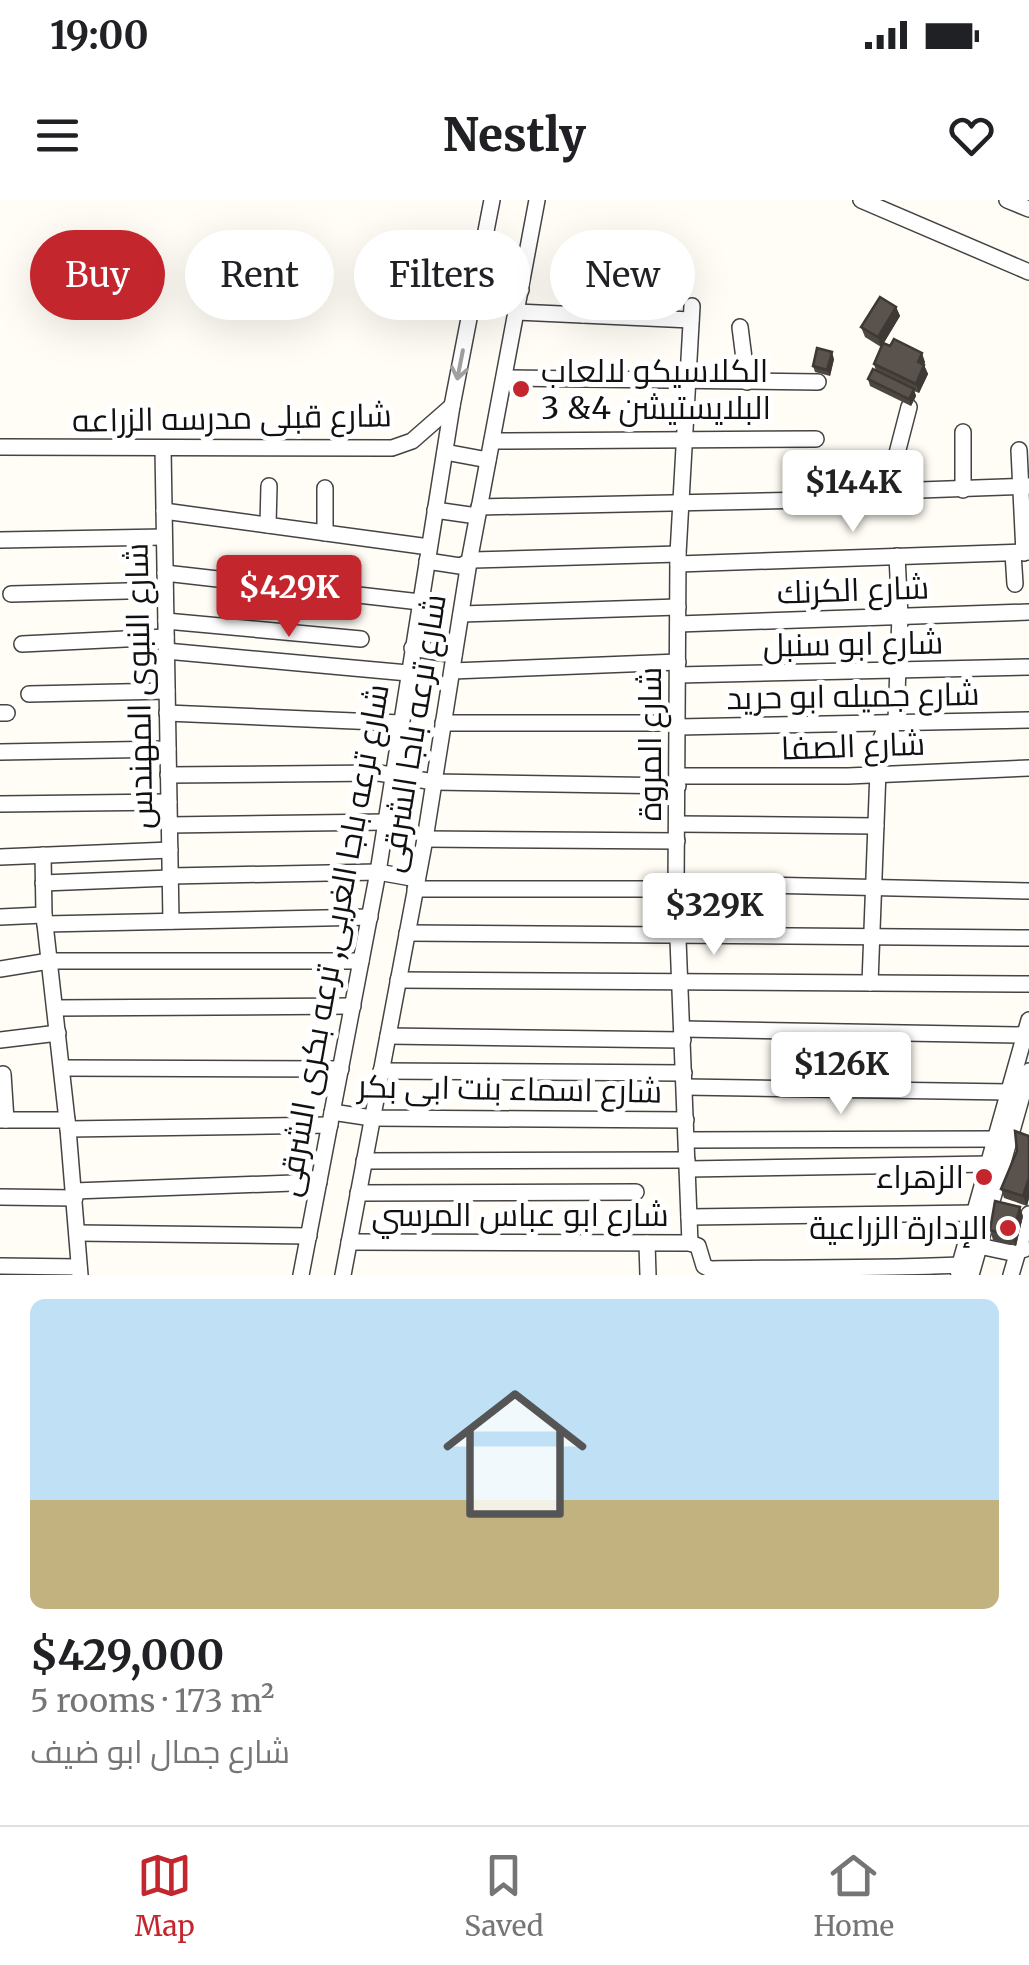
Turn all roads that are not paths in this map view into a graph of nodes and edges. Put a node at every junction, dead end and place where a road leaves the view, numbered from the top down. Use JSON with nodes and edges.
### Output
{"nodes":[{"id":1,"x":492,"y":200,"type":"edge"},
{"id":2,"x":537,"y":200,"type":"edge"},
{"id":3,"x":861,"y":200,"type":"edge"},
{"id":4,"x":1007,"y":200,"type":"edge"},
{"id":5,"x":1029,"y":209,"type":"edge"},
{"id":6,"x":486,"y":230,"type":"edge"},
{"id":7,"x":530,"y":237,"type":"edge"},
{"id":8,"x":1029,"y":254,"type":"edge"},
{"id":9,"x":1028,"y":272,"type":"edge"},
{"id":10,"x":469,"y":320,"type":"edge"},
{"id":11,"x":515,"y":320,"type":"edge"},
{"id":12,"x":691,"y":320,"type":"edge"},
{"id":13,"x":740,"y":327,"type":"dead end"},
{"id":14,"x":504,"y":378,"type":"junction"},
{"id":15,"x":687,"y":381,"type":"junction"},
{"id":16,"x":747,"y":382,"type":"junction"},
{"id":17,"x":818,"y":382,"type":"dead end"},
{"id":18,"x":452,"y":406,"type":"junction"},
{"id":19,"x":909,"y":407,"type":"edge"},
{"id":20,"x":963,"y":432,"type":"dead end"},
{"id":21,"x":816,"y":439,"type":"dead end"},
{"id":22,"x":684,"y":440,"type":"junction"},
{"id":23,"x":492,"y":442,"type":"junction"},
{"id":24,"x":0,"y":447,"type":"edge"},
{"id":25,"x":163,"y":449,"type":"junction"},
{"id":26,"x":1019,"y":450,"type":"dead end"},
{"id":27,"x":445,"y":452,"type":"junction"},
{"id":28,"x":488,"y":460,"type":"junction"},
{"id":29,"x":269,"y":486,"type":"dead end"},
{"id":30,"x":1025,"y":486,"type":"edge"},
{"id":31,"x":325,"y":488,"type":"dead end"},
{"id":32,"x":964,"y":490,"type":"junction"},
{"id":33,"x":810,"y":500,"type":"dead end"},
{"id":34,"x":680,"y":502,"type":"junction"},
{"id":35,"x":436,"y":510,"type":"junction"},
{"id":36,"x":478,"y":511,"type":"junction"},
{"id":37,"x":164,"y":512,"type":"junction"},
{"id":38,"x":268,"y":526,"type":"junction"},
{"id":39,"x":326,"y":533,"type":"junction"},
{"id":40,"x":164,"y":537,"type":"junction"},
{"id":41,"x":0,"y":540,"type":"edge"},
{"id":42,"x":1022,"y":553,"type":"edge"},
{"id":43,"x":428,"y":554,"type":"junction"},
{"id":44,"x":897,"y":556,"type":"junction"},
{"id":45,"x":678,"y":559,"type":"junction"},
{"id":46,"x":469,"y":562,"type":"junction"},
{"id":47,"x":165,"y":573,"type":"junction"},
{"id":48,"x":1015,"y":584,"type":"dead end"},
{"id":49,"x":165,"y":590,"type":"junction"},
{"id":50,"x":11,"y":594,"type":"dead end"},
{"id":51,"x":420,"y":602,"type":"junction"},
{"id":52,"x":1029,"y":612,"type":"edge"},
{"id":53,"x":461,"y":614,"type":"junction"},
{"id":54,"x":678,"y":615,"type":"junction"},
{"id":55,"x":900,"y":616,"type":"junction"},
{"id":56,"x":166,"y":636,"type":"junction"},
{"id":57,"x":360,"y":639,"type":"dead end"},
{"id":58,"x":22,"y":644,"type":"dead end"},
{"id":59,"x":412,"y":648,"type":"junction"},
{"id":60,"x":453,"y":663,"type":"junction"},
{"id":61,"x":1029,"y":666,"type":"edge"},
{"id":62,"x":678,"y":669,"type":"junction"},
{"id":63,"x":898,"y":670,"type":"junction"},
{"id":64,"x":408,"y":673,"type":"junction"},
{"id":65,"x":167,"y":690,"type":"junction"},
{"id":66,"x":28,"y":694,"type":"dead end"},
{"id":67,"x":167,"y":713,"type":"junction"},
{"id":68,"x":1029,"y":720,"type":"edge"},
{"id":69,"x":401,"y":723,"type":"junction"},
{"id":70,"x":444,"y":723,"type":"junction"},
{"id":71,"x":894,"y":723,"type":"junction"},
{"id":72,"x":678,"y":725,"type":"junction"},
{"id":73,"x":168,"y":749,"type":"junction"},
{"id":74,"x":0,"y":752,"type":"edge"},
{"id":75,"x":1029,"y":768,"type":"edge"},
{"id":76,"x":878,"y":773,"type":"junction"},
{"id":77,"x":168,"y":775,"type":"junction"},
{"id":78,"x":394,"y":777,"type":"junction"},
{"id":79,"x":678,"y":781,"type":"junction"},
{"id":80,"x":434,"y":782,"type":"junction"},
{"id":81,"x":169,"y":802,"type":"junction"},
{"id":82,"x":0,"y":804,"type":"edge"},
{"id":83,"x":386,"y":822,"type":"junction"},
{"id":84,"x":170,"y":825,"type":"junction"},
{"id":85,"x":876,"y":826,"type":"junction"},
{"id":86,"x":677,"y":833,"type":"junction"},
{"id":87,"x":424,"y":839,"type":"junction"},
{"id":88,"x":170,"y":850,"type":"junction"},
{"id":89,"x":42,"y":855,"type":"junction"},
{"id":90,"x":0,"y":857,"type":"edge"},
{"id":91,"x":378,"y":872,"type":"junction"},
{"id":92,"x":170,"y":877,"type":"junction"},
{"id":93,"x":43,"y":883,"type":"junction"},
{"id":94,"x":416,"y":884,"type":"junction"},
{"id":95,"x":676,"y":886,"type":"junction"},
{"id":96,"x":874,"y":887,"type":"junction"},
{"id":97,"x":1029,"y":890,"type":"edge"},
{"id":98,"x":0,"y":917,"type":"edge"},
{"id":99,"x":370,"y":918,"type":"junction"},
{"id":100,"x":44,"y":920,"type":"junction"},
{"id":101,"x":171,"y":922,"type":"junction"},
{"id":102,"x":678,"y":932,"type":"junction"},
{"id":103,"x":407,"y":933,"type":"junction"},
{"id":104,"x":872,"y":936,"type":"junction"},
{"id":105,"x":1029,"y":938,"type":"edge"},
{"id":106,"x":49,"y":961,"type":"junction"},
{"id":107,"x":361,"y":961,"type":"junction"},
{"id":108,"x":0,"y":969,"type":"edge"},
{"id":109,"x":398,"y":980,"type":"junction"},
{"id":110,"x":680,"y":980,"type":"junction"},
{"id":111,"x":870,"y":982,"type":"junction"},
{"id":112,"x":1029,"y":984,"type":"edge"},
{"id":113,"x":352,"y":1006,"type":"junction"},
{"id":114,"x":55,"y":1008,"type":"junction"},
{"id":115,"x":1027,"y":1027,"type":"edge"},
{"id":116,"x":58,"y":1034,"type":"junction"},
{"id":117,"x":683,"y":1035,"type":"junction"},
{"id":118,"x":388,"y":1036,"type":"junction"},
{"id":119,"x":0,"y":1040,"type":"edge"},
{"id":120,"x":62,"y":1068,"type":"junction"},
{"id":121,"x":340,"y":1068,"type":"junction"},
{"id":122,"x":381,"y":1071,"type":"junction"},
{"id":123,"x":1029,"y":1071,"type":"edge"},
{"id":124,"x":3,"y":1074,"type":"dead end"},
{"id":125,"x":684,"y":1080,"type":"junction"},
{"id":126,"x":1010,"y":1092,"type":"junction"},
{"id":127,"x":372,"y":1118,"type":"junction"},
{"id":128,"x":331,"y":1119,"type":"junction"},
{"id":129,"x":3,"y":1120,"type":"edge"},
{"id":130,"x":686,"y":1120,"type":"junction"},
{"id":131,"x":68,"y":1124,"type":"junction"},
{"id":132,"x":1021,"y":1133,"type":"edge"},
{"id":133,"x":996,"y":1138,"type":"junction"},
{"id":134,"x":686,"y":1140,"type":"junction"},
{"id":135,"x":364,"y":1161,"type":"junction"},
{"id":136,"x":688,"y":1164,"type":"junction"},
{"id":137,"x":993,"y":1168,"type":"junction"},
{"id":138,"x":319,"y":1182,"type":"junction"},
{"id":139,"x":358,"y":1192,"type":"junction"},
{"id":140,"x":636,"y":1192,"type":"dead end"},
{"id":141,"x":75,"y":1194,"type":"junction"},
{"id":142,"x":0,"y":1197,"type":"edge"},
{"id":143,"x":1014,"y":1208,"type":"edge"},
{"id":144,"x":976,"y":1213,"type":"junction"},
{"id":145,"x":689,"y":1217,"type":"junction"},
{"id":146,"x":77,"y":1233,"type":"junction"},
{"id":147,"x":308,"y":1236,"type":"junction"},
{"id":148,"x":349,"y":1242,"type":"junction"},
{"id":149,"x":690,"y":1243,"type":"junction"},
{"id":150,"x":647,"y":1244,"type":"junction"},
{"id":151,"x":980,"y":1246,"type":"junction"},
{"id":152,"x":1023,"y":1250,"type":"edge"},
{"id":153,"x":0,"y":1266,"type":"edge"},
{"id":154,"x":80,"y":1271,"type":"edge"},
{"id":155,"x":963,"y":1272,"type":"edge"},
{"id":156,"x":302,"y":1275,"type":"edge"},
{"id":157,"x":342,"y":1275,"type":"edge"},
{"id":158,"x":648,"y":1275,"type":"edge"},
{"id":159,"x":1011,"y":1275,"type":"edge"}],
"edges":[{"from":1,"to":6,"type":"street","name":"شارع ترعه باجا الغربى, ترعه بكرى الشرقى"},
{"from":2,"to":7,"type":"street","name":"شارع ترعه باجا الشرقى"},
{"from":3,"to":9,"type":"street"},
{"from":4,"to":5,"type":"street"},
{"from":8,"to":9,"type":"street"},
{"from":10,"to":18,"type":"street","name":"شارع ترعه باجا الغربى, ترعه بكرى الشرقى","one_way":true},
{"from":11,"to":14,"type":"street","name":"شارع ترعه باجا الشرقى"},
{"from":12,"to":15,"type":"street","name":"شارع المروة"},
{"from":13,"to":16,"type":"street"},
{"from":14,"to":15,"type":"street"},
{"from":14,"to":23,"type":"street","name":"شارع ترعه باجا الشرقى"},
{"from":15,"to":16,"type":"street"},
{"from":15,"to":22,"type":"street","name":"شارع المروة"},
{"from":16,"to":17,"type":"street"},
{"from":18,"to":25,"type":"street","name":"شارع قبلى مدرسه الزراعه"},
{"from":18,"to":27,"type":"street","name":"شارع ترعه باجا الغربى, ترعه بكرى الشرقى"},
{"from":19,"to":32,"type":"street"},
{"from":20,"to":32,"type":"street"},
{"from":21,"to":22,"type":"street"},
{"from":22,"to":23,"type":"street"},
{"from":22,"to":34,"type":"street","name":"شارع المروة"},
{"from":23,"to":28,"type":"street","name":"شارع ترعه باجا الشرقى"},
{"from":24,"to":25,"type":"street","name":"شارع قبلى مدرسه الزراعه"},
{"from":25,"to":37,"type":"street","name":"شارع النبوى المهندس"},
{"from":26,"to":30,"type":"street"},
{"from":27,"to":28,"type":"street"},
{"from":27,"to":35,"type":"street","name":"شارع ترعه باجا الغربى, ترعه بكرى الشرقى"},
{"from":28,"to":36,"type":"street","name":"شارع ترعه باجا الشرقى"},
{"from":29,"to":38,"type":"street"},
{"from":30,"to":32,"type":"street"},
{"from":30,"to":42,"type":"street"},
{"from":31,"to":39,"type":"street"},
{"from":33,"to":34,"type":"street"},
{"from":34,"to":36,"type":"street"},
{"from":34,"to":45,"type":"street","name":"شارع المروة"},
{"from":35,"to":36,"type":"street"},
{"from":35,"to":43,"type":"street","name":"شارع ترعه باجا الغربى, ترعه بكرى الشرقى"},
{"from":36,"to":46,"type":"street","name":"شارع ترعه باجا الشرقى"},
{"from":37,"to":38,"type":"street"},
{"from":37,"to":40,"type":"street","name":"شارع النبوى المهندس"},
{"from":38,"to":39,"type":"street"},
{"from":39,"to":43,"type":"street"},
{"from":40,"to":41,"type":"street"},
{"from":40,"to":47,"type":"street","name":"شارع النبوى المهندس"},
{"from":42,"to":44,"type":"street"},
{"from":42,"to":48,"type":"street"},
{"from":43,"to":46,"type":"street"},
{"from":43,"to":51,"type":"street","name":"شارع ترعه باجا الغربى, ترعه بكرى الشرقى"},
{"from":44,"to":45,"type":"street"},
{"from":44,"to":55,"type":"street"},
{"from":45,"to":46,"type":"street"},
{"from":45,"to":54,"type":"street","name":"شارع المروة"},
{"from":46,"to":53,"type":"street","name":"شارع ترعه باجا الشرقى"},
{"from":47,"to":49,"type":"street","name":"شارع النبوى المهندس"},
{"from":47,"to":51,"type":"street"},
{"from":49,"to":50,"type":"street"},
{"from":49,"to":56,"type":"street","name":"شارع النبوى المهندس"},
{"from":51,"to":59,"type":"street","name":"شارع ترعه باجا الغربى, ترعه بكرى الشرقى"},
{"from":52,"to":55,"type":"street","name":"شارع الكرنك"},
{"from":53,"to":54,"type":"street","name":"شارع الكرنك"},
{"from":53,"to":60,"type":"street","name":"شارع ترعه باجا الشرقى"},
{"from":54,"to":55,"type":"street","name":"شارع الكرنك"},
{"from":54,"to":62,"type":"street","name":"شارع المروة"},
{"from":55,"to":63,"type":"street"},
{"from":56,"to":57,"type":"street"},
{"from":56,"to":58,"type":"street"},
{"from":56,"to":64,"type":"street"},
{"from":56,"to":65,"type":"street","name":"شارع النبوى المهندس"},
{"from":59,"to":60,"type":"street","name":"شارع ابو سنبل"},
{"from":59,"to":64,"type":"street","name":"شارع ترعه باجا الغربى, ترعه بكرى الشرقى"},
{"from":60,"to":62,"type":"street","name":"شارع ابو سنبل"},
{"from":60,"to":70,"type":"street","name":"شارع ترعه باجا الشرقى"},
{"from":61,"to":63,"type":"street","name":"شارع ابو سنبل"},
{"from":62,"to":63,"type":"street","name":"شارع ابو سنبل"},
{"from":62,"to":72,"type":"street","name":"شارع المروة"},
{"from":63,"to":71,"type":"street"},
{"from":64,"to":69,"type":"street","name":"شارع ترعه باجا الغربى, ترعه بكرى الشرقى"},
{"from":65,"to":66,"type":"street"},
{"from":65,"to":67,"type":"street","name":"شارع النبوى المهندس"},
{"from":67,"to":69,"type":"street"},
{"from":67,"to":73,"type":"street","name":"شارع النبوى المهندس"},
{"from":68,"to":71,"type":"street","name":"شارع جميله ابو حريد"},
{"from":69,"to":78,"type":"street","name":"شارع ترعه باجا الغربى, ترعه بكرى الشرقى"},
{"from":70,"to":72,"type":"street","name":"شارع جميله ابو حريد"},
{"from":70,"to":80,"type":"street","name":"شارع ترعه باجا الشرقى"},
{"from":71,"to":72,"type":"street","name":"شارع جميله ابو حريد"},
{"from":71,"to":76,"type":"street"},
{"from":72,"to":79,"type":"street","name":"شارع المروة"},
{"from":73,"to":74,"type":"street"},
{"from":73,"to":77,"type":"street","name":"شارع النبوى المهندس"},
{"from":75,"to":76,"type":"street","name":"شارع الصفا"},
{"from":76,"to":79,"type":"street","name":"شارع الصفا"},
{"from":76,"to":85,"type":"street"},
{"from":77,"to":78,"type":"street","name":"شارع الصفا"},
{"from":77,"to":81,"type":"street","name":"شارع النبوى المهندس"},
{"from":78,"to":80,"type":"street","name":"شارع الصفا"},
{"from":78,"to":83,"type":"street","name":"شارع ترعه باجا الغربى, ترعه بكرى الشرقى"},
{"from":79,"to":80,"type":"street","name":"شارع الصفا"},
{"from":79,"to":86,"type":"street","name":"شارع المروة"},
{"from":80,"to":87,"type":"street","name":"شارع ترعه باجا الشرقى"},
{"from":81,"to":82,"type":"street"},
{"from":81,"to":84,"type":"street","name":"شارع النبوى المهندس"},
{"from":83,"to":84,"type":"street"},
{"from":83,"to":91,"type":"street","name":"شارع ترعه باجا الغربى, ترعه بكرى الشرقى"},
{"from":84,"to":88,"type":"street","name":"شارع النبوى المهندس"},
{"from":85,"to":86,"type":"street"},
{"from":85,"to":96,"type":"street"},
{"from":86,"to":87,"type":"street"},
{"from":86,"to":95,"type":"street","name":"شارع المروة"},
{"from":87,"to":94,"type":"street","name":"شارع ترعه باجا الشرقى"},
{"from":88,"to":89,"type":"street"},
{"from":88,"to":92,"type":"street","name":"شارع النبوى المهندس"},
{"from":89,"to":90,"type":"street"},
{"from":89,"to":93,"type":"street"},
{"from":91,"to":92,"type":"street"},
{"from":91,"to":94,"type":"street"},
{"from":91,"to":99,"type":"street","name":"شارع ترعه باجا الغربى, ترعه بكرى الشرقى"},
{"from":92,"to":93,"type":"street"},
{"from":92,"to":101,"type":"street","name":"شارع النبوى المهندس"},
{"from":93,"to":100,"type":"street"},
{"from":94,"to":95,"type":"street"},
{"from":94,"to":103,"type":"street","name":"شارع ترعه باجا الشرقى"},
{"from":95,"to":96,"type":"street"},
{"from":95,"to":102,"type":"street","name":"شارع المروة"},
{"from":96,"to":97,"type":"street"},
{"from":96,"to":104,"type":"street"},
{"from":98,"to":100,"type":"street"},
{"from":99,"to":101,"type":"street"},
{"from":99,"to":107,"type":"street","name":"شارع ترعه باجا الغربى, ترعه بكرى الشرقى"},
{"from":100,"to":101,"type":"street"},
{"from":100,"to":106,"type":"street"},
{"from":102,"to":103,"type":"street"},
{"from":102,"to":104,"type":"street"},
{"from":102,"to":110,"type":"street","name":"شارع المروة"},
{"from":103,"to":109,"type":"street","name":"شارع ترعه باجا الشرقى"},
{"from":104,"to":105,"type":"street"},
{"from":104,"to":111,"type":"street"},
{"from":106,"to":107,"type":"street"},
{"from":106,"to":108,"type":"street"},
{"from":106,"to":114,"type":"street"},
{"from":107,"to":113,"type":"street","name":"شارع ترعه باجا الغربى, ترعه بكرى الشرقى"},
{"from":109,"to":110,"type":"street"},
{"from":109,"to":118,"type":"street","name":"شارع ترعه باجا الشرقى"},
{"from":110,"to":111,"type":"street"},
{"from":110,"to":117,"type":"street","name":"شارع المروة"},
{"from":111,"to":112,"type":"street"},
{"from":113,"to":114,"type":"street"},
{"from":113,"to":121,"type":"street","name":"شارع ترعه باجا الغربى, ترعه بكرى الشرقى"},
{"from":114,"to":116,"type":"street"},
{"from":115,"to":117,"type":"street"},
{"from":115,"to":126,"type":"street"},
{"from":116,"to":119,"type":"street"},
{"from":116,"to":120,"type":"street"},
{"from":117,"to":118,"type":"street"},
{"from":117,"to":125,"type":"street","name":"شارع المروة"},
{"from":118,"to":122,"type":"street","name":"شارع ترعه باجا الشرقى"},
{"from":120,"to":121,"type":"street"},
{"from":120,"to":131,"type":"street"},
{"from":121,"to":128,"type":"street","name":"شارع ترعه باجا الغربى, ترعه بكرى الشرقى"},
{"from":122,"to":125,"type":"street"},
{"from":122,"to":127,"type":"street","name":"شارع ترعه باجا الشرقى"},
{"from":123,"to":132,"type":"street"},
{"from":124,"to":129,"type":"street"},
{"from":125,"to":126,"type":"street"},
{"from":125,"to":130,"type":"street","name":"شارع المروة"},
{"from":126,"to":133,"type":"street"},
{"from":127,"to":128,"type":"street","name":"شارع اسماء بنت ابى بكر"},
{"from":127,"to":130,"type":"street","name":"شارع اسماء بنت ابى بكر"},
{"from":127,"to":135,"type":"street","name":"شارع ترعه باجا الشرقى"},
{"from":128,"to":131,"type":"street","name":"شارع اسماء بنت ابى بكر"},
{"from":128,"to":138,"type":"street","name":"شارع ترعه باجا الغربى, ترعه بكرى الشرقى"},
{"from":129,"to":131,"type":"street","name":"شارع اسماء بنت ابى بكر"},
{"from":130,"to":134,"type":"street","name":"شارع المروة"},
{"from":131,"to":141,"type":"street"},
{"from":132,"to":137,"type":"street"},
{"from":133,"to":134,"type":"street"},
{"from":133,"to":137,"type":"street"},
{"from":134,"to":136,"type":"street","name":"شارع المروة"},
{"from":135,"to":136,"type":"street"},
{"from":135,"to":139,"type":"street","name":"شارع ترعه باجا الشرقى"},
{"from":136,"to":137,"type":"street"},
{"from":136,"to":145,"type":"street","name":"شارع المروة"},
{"from":137,"to":143,"type":"street"},
{"from":137,"to":144,"type":"street"},
{"from":138,"to":141,"type":"street"},
{"from":138,"to":147,"type":"street","name":"شارع ترعه باجا الغربى, ترعه بكرى الشرقى"},
{"from":139,"to":140,"type":"street"},
{"from":139,"to":148,"type":"street","name":"شارع ترعه باجا الشرقى"},
{"from":141,"to":142,"type":"street"},
{"from":141,"to":146,"type":"street"},
{"from":143,"to":151,"type":"street"},
{"from":143,"to":152,"type":"street"},
{"from":144,"to":145,"type":"street"},
{"from":144,"to":155,"type":"street"},
{"from":145,"to":149,"type":"street","name":"شارع المروة"},
{"from":146,"to":147,"type":"street"},
{"from":146,"to":154,"type":"street"},
{"from":147,"to":156,"type":"street","name":"شارع ترعه باجا الغربى, ترعه بكرى الشرقى"},
{"from":148,"to":150,"type":"street","name":"شارع ابو عباس المرسي"},
{"from":148,"to":157,"type":"street","name":"شارع ترعه باجا الشرقى"},
{"from":149,"to":150,"type":"street","name":"شارع ابو عباس المرسي"},
{"from":149,"to":155,"type":"street"},
{"from":150,"to":158,"type":"street"},
{"from":151,"to":152,"type":"street"},
{"from":151,"to":155,"type":"street"},
{"from":152,"to":159,"type":"street"},
{"from":153,"to":154,"type":"street"}]}
